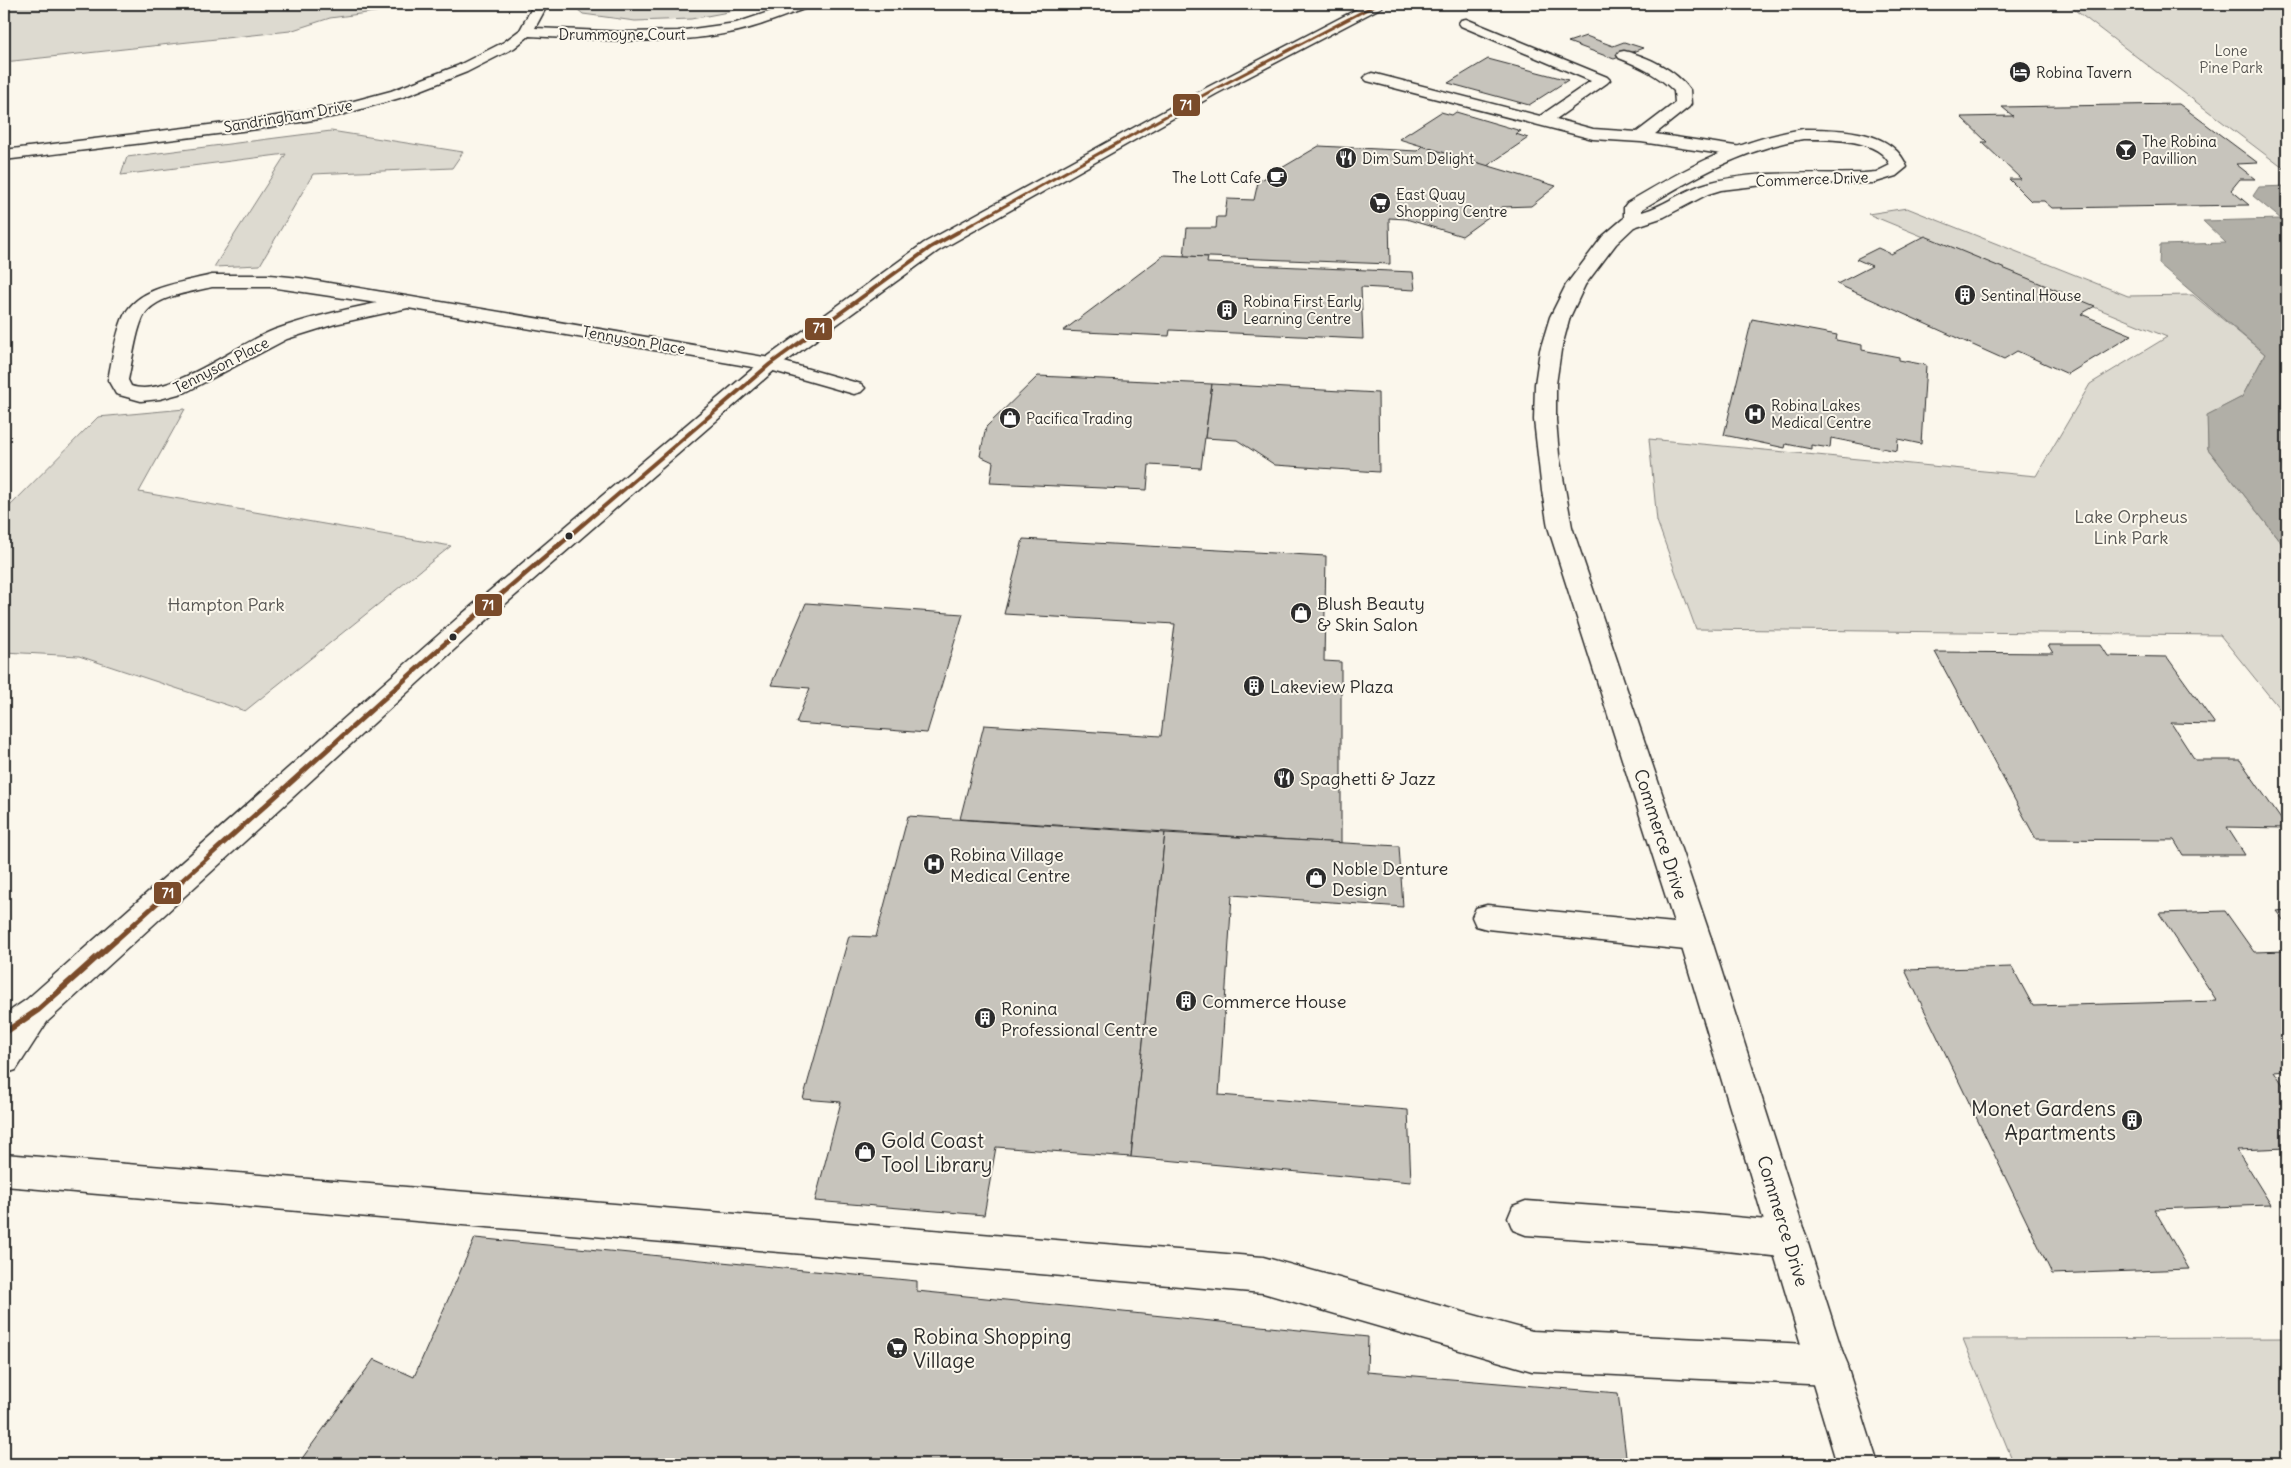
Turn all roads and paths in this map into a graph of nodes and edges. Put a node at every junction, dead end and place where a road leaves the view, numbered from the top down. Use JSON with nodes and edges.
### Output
{"nodes":[{"id":1,"x":541,"y":4,"type":"edge"},
{"id":2,"x":804,"y":4,"type":"edge"},
{"id":3,"x":1377,"y":4,"type":"edge"},
{"id":4,"x":1466,"y":23,"type":"dead end"},
{"id":5,"x":526,"y":32,"type":"junction"},
{"id":6,"x":1624,"y":56,"type":"dead end"},
{"id":7,"x":1372,"y":78,"type":"dead end"},
{"id":8,"x":1543,"y":121,"type":"junction"},
{"id":9,"x":1641,"y":137,"type":"junction"},
{"id":10,"x":1735,"y":151,"type":"junction"},
{"id":11,"x":4,"y":155,"type":"edge"},
{"id":12,"x":1633,"y":220,"type":"junction"},
{"id":13,"x":409,"y":302,"type":"junction"},
{"id":14,"x":770,"y":364,"type":"junction"},
{"id":15,"x":854,"y":388,"type":"dead end"},
{"id":16,"x":1487,"y":917,"type":"dead end"},
{"id":17,"x":1695,"y":938,"type":"junction"},
{"id":18,"x":38,"y":1010,"type":"junction"},
{"id":19,"x":4,"y":1033,"type":"edge"},
{"id":20,"x":4,"y":1060,"type":"edge"},
{"id":21,"x":4,"y":1170,"type":"edge"},
{"id":22,"x":1526,"y":1218,"type":"dead end"},
{"id":23,"x":1790,"y":1240,"type":"junction"},
{"id":24,"x":1828,"y":1365,"type":"junction"},
{"id":25,"x":1858,"y":1464,"type":"edge"}],
"edges":[{"from":1,"to":5,"type":"street","name":"Sandringham Drive"},
{"from":2,"to":5,"type":"street","name":"Drummoyne Court"},
{"from":3,"to":14,"type":"street"},
{"from":4,"to":8,"type":"street"},
{"from":5,"to":11,"type":"street","name":"Sandringham Drive"},
{"from":6,"to":9,"type":"street"},
{"from":7,"to":8,"type":"street"},
{"from":8,"to":9,"type":"street"},
{"from":9,"to":10,"type":"street"},
{"from":10,"to":12,"type":"street","name":"Commerce Drive"},
{"from":10,"to":12,"type":"street","name":"Commerce Drive"},
{"from":12,"to":17,"type":"street","name":"Commerce Drive"},
{"from":13,"to":13,"type":"street","name":"Tennyson Place"},
{"from":13,"to":14,"type":"street","name":"Tennyson Place"},
{"from":14,"to":15,"type":"street","name":"Tennyson Place"},
{"from":14,"to":18,"type":"street"},
{"from":16,"to":17,"type":"street"},
{"from":17,"to":23,"type":"street","name":"Commerce Drive"},
{"from":18,"to":19,"type":"street"},
{"from":18,"to":20,"type":"street"},
{"from":21,"to":24,"type":"street"},
{"from":22,"to":23,"type":"street"},
{"from":23,"to":24,"type":"street","name":"Commerce Drive"},
{"from":24,"to":25,"type":"street","name":"Commerce Drive"}]}
